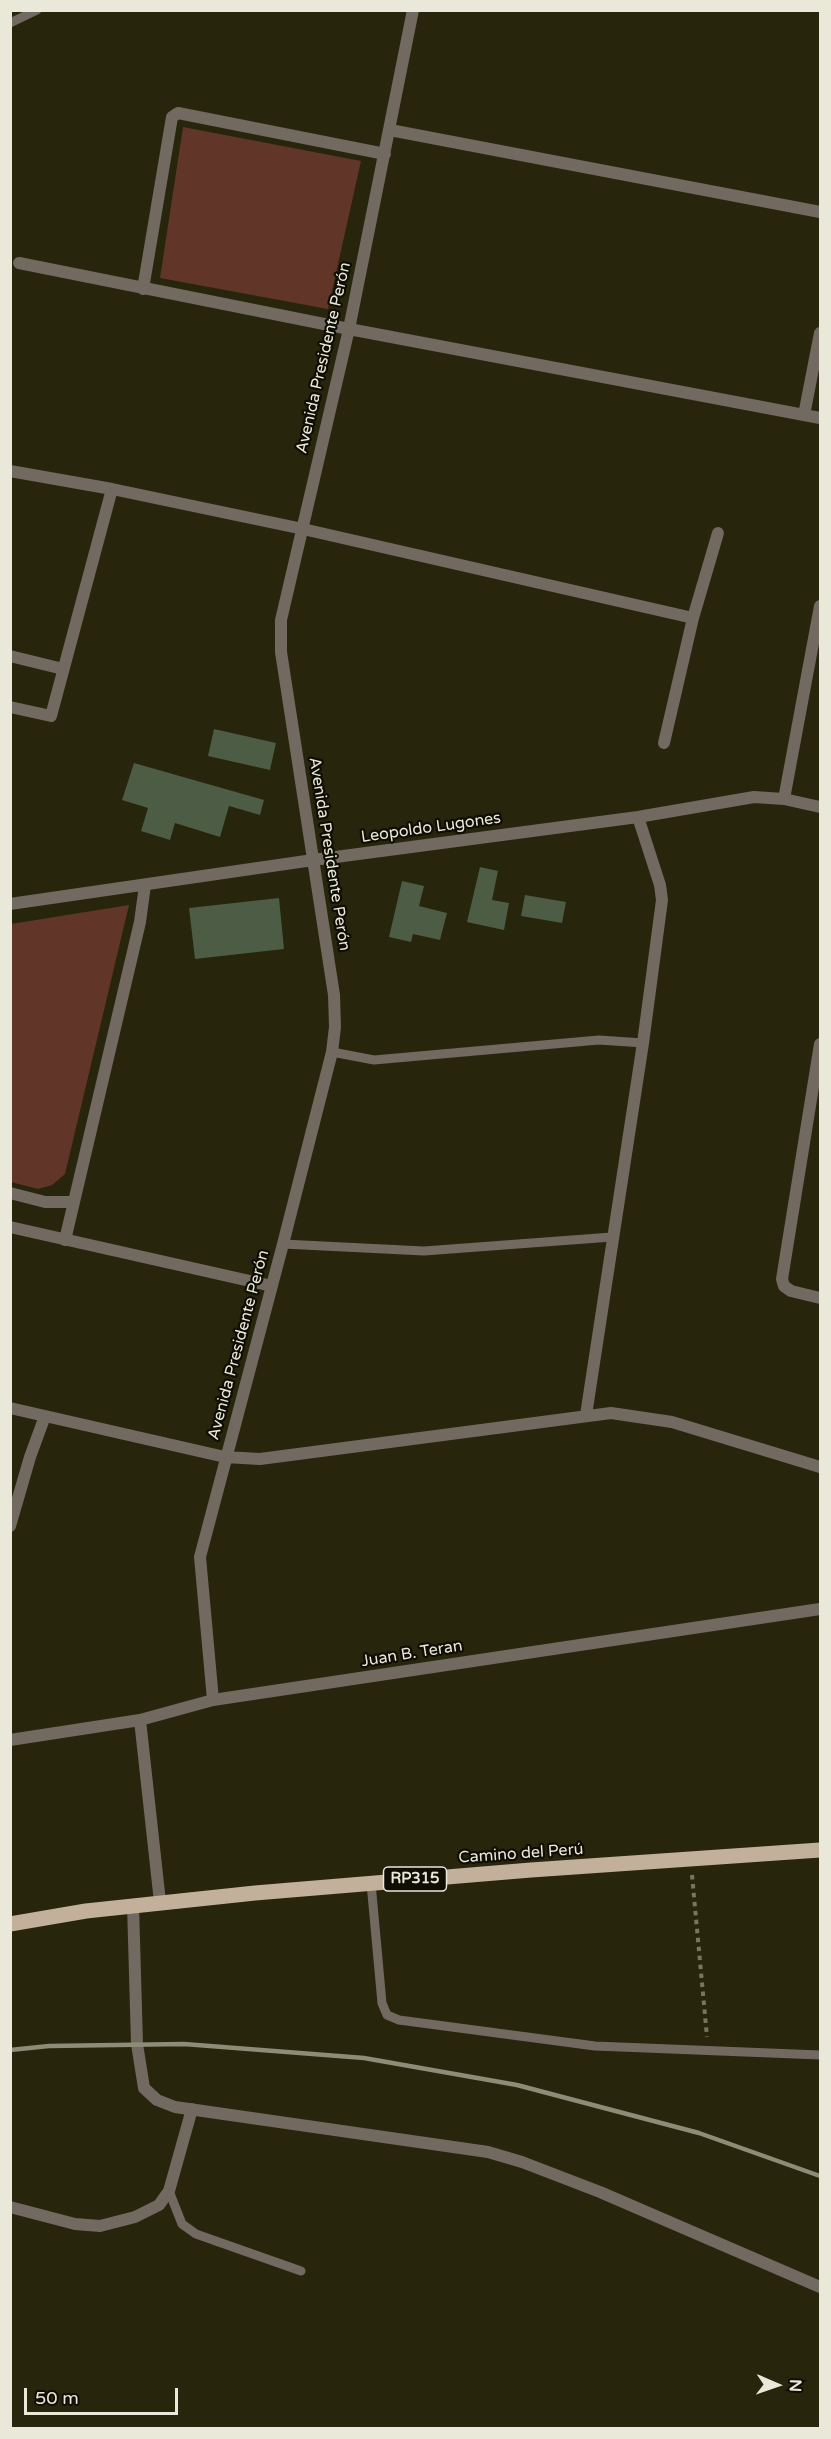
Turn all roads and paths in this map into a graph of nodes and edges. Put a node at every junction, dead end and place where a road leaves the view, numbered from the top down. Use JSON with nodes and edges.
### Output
{"nodes":[{"id":1,"x":37,"y":10,"type":"edge"},
{"id":2,"x":414,"y":10,"type":"edge"},
{"id":3,"x":10,"y":23,"type":"edge"},
{"id":4,"x":390,"y":130,"type":"junction"},
{"id":5,"x":385,"y":154,"type":"junction"},
{"id":6,"x":820,"y":212,"type":"edge"},
{"id":7,"x":15,"y":262,"type":"edge"},
{"id":8,"x":143,"y":289,"type":"junction"},
{"id":9,"x":349,"y":329,"type":"junction"},
{"id":10,"x":820,"y":333,"type":"edge"},
{"id":11,"x":804,"y":415,"type":"junction"},
{"id":12,"x":820,"y":418,"type":"edge"},
{"id":13,"x":10,"y":471,"type":"edge"},
{"id":14,"x":112,"y":489,"type":"junction"},
{"id":15,"x":303,"y":529,"type":"junction"},
{"id":16,"x":718,"y":532,"type":"dead end"},
{"id":17,"x":820,"y":606,"type":"edge"},
{"id":18,"x":693,"y":618,"type":"junction"},
{"id":19,"x":10,"y":656,"type":"edge"},
{"id":20,"x":63,"y":669,"type":"junction"},
{"id":21,"x":10,"y":707,"type":"edge"},
{"id":22,"x":664,"y":743,"type":"dead end"},
{"id":23,"x":783,"y":799,"type":"junction"},
{"id":24,"x":820,"y":807,"type":"edge"},
{"id":25,"x":638,"y":817,"type":"junction"},
{"id":26,"x":313,"y":860,"type":"junction"},
{"id":27,"x":145,"y":885,"type":"junction"},
{"id":28,"x":10,"y":904,"type":"edge"},
{"id":29,"x":643,"y":1043,"type":"junction"},
{"id":30,"x":820,"y":1044,"type":"edge"},
{"id":31,"x":332,"y":1052,"type":"junction"},
{"id":32,"x":10,"y":1193,"type":"edge"},
{"id":33,"x":74,"y":1202,"type":"junction"},
{"id":34,"x":10,"y":1227,"type":"edge"},
{"id":35,"x":612,"y":1237,"type":"junction"},
{"id":36,"x":66,"y":1240,"type":"junction"},
{"id":37,"x":283,"y":1244,"type":"junction"},
{"id":38,"x":272,"y":1286,"type":"junction"},
{"id":39,"x":820,"y":1298,"type":"edge"},
{"id":40,"x":10,"y":1408,"type":"edge"},
{"id":41,"x":586,"y":1415,"type":"junction"},
{"id":42,"x":45,"y":1416,"type":"junction"},
{"id":43,"x":225,"y":1457,"type":"junction"},
{"id":44,"x":820,"y":1467,"type":"edge"},
{"id":45,"x":10,"y":1526,"type":"edge"},
{"id":46,"x":820,"y":1609,"type":"edge"},
{"id":47,"x":213,"y":1700,"type":"junction"},
{"id":48,"x":140,"y":1720,"type":"junction"},
{"id":49,"x":10,"y":1740,"type":"edge"},
{"id":50,"x":820,"y":1850,"type":"edge"},
{"id":51,"x":691,"y":1860,"type":"junction"},
{"id":52,"x":371,"y":1883,"type":"junction"},
{"id":53,"x":160,"y":1902,"type":"junction"},
{"id":54,"x":133,"y":1905,"type":"junction"},
{"id":55,"x":10,"y":1924,"type":"edge"},
{"id":56,"x":708,"y":2050,"type":"junction"},
{"id":57,"x":820,"y":2055,"type":"edge"},
{"id":58,"x":192,"y":2109,"type":"junction"},
{"id":59,"x":169,"y":2191,"type":"junction"},
{"id":60,"x":10,"y":2207,"type":"edge"},
{"id":61,"x":301,"y":2271,"type":"dead end"},
{"id":62,"x":820,"y":2288,"type":"edge"}],
"edges":[{"from":1,"to":3,"type":"lane"},
{"from":2,"to":4,"type":"street","name":"Avenida Presidente Perón"},
{"from":4,"to":5,"type":"street","name":"Avenida Presidente Perón"},
{"from":4,"to":6,"type":"street"},
{"from":5,"to":8,"type":"street"},
{"from":5,"to":9,"type":"street","name":"Avenida Presidente Perón"},
{"from":7,"to":8,"type":"street"},
{"from":8,"to":9,"type":"street"},
{"from":9,"to":11,"type":"street"},
{"from":9,"to":15,"type":"street","name":"Avenida Presidente Perón"},
{"from":10,"to":11,"type":"street"},
{"from":11,"to":12,"type":"street"},
{"from":13,"to":14,"type":"street"},
{"from":14,"to":15,"type":"street"},
{"from":14,"to":20,"type":"street"},
{"from":15,"to":18,"type":"street"},
{"from":15,"to":26,"type":"street","name":"Avenida Presidente Perón"},
{"from":16,"to":18,"type":"street"},
{"from":17,"to":23,"type":"street"},
{"from":18,"to":22,"type":"street"},
{"from":19,"to":20,"type":"street"},
{"from":20,"to":21,"type":"street"},
{"from":23,"to":24,"type":"street","name":"Leopoldo Lugones"},
{"from":23,"to":25,"type":"street","name":"Leopoldo Lugones"},
{"from":25,"to":26,"type":"street","name":"Leopoldo Lugones"},
{"from":25,"to":29,"type":"street"},
{"from":26,"to":27,"type":"street","name":"Leopoldo Lugones"},
{"from":26,"to":31,"type":"street","name":"Avenida Presidente Perón"},
{"from":27,"to":28,"type":"street","name":"Leopoldo Lugones"},
{"from":27,"to":33,"type":"street"},
{"from":29,"to":31,"type":"lane"},
{"from":29,"to":35,"type":"street"},
{"from":30,"to":39,"type":"street"},
{"from":31,"to":37,"type":"street","name":"Avenida Presidente Perón"},
{"from":32,"to":33,"type":"street"},
{"from":33,"to":36,"type":"street"},
{"from":34,"to":36,"type":"street"},
{"from":35,"to":37,"type":"lane"},
{"from":35,"to":41,"type":"street"},
{"from":36,"to":38,"type":"street"},
{"from":37,"to":38,"type":"street","name":"Avenida Presidente Perón"},
{"from":38,"to":43,"type":"street","name":"Avenida Presidente Perón"},
{"from":40,"to":42,"type":"street"},
{"from":41,"to":43,"type":"street"},
{"from":41,"to":44,"type":"street"},
{"from":42,"to":43,"type":"street"},
{"from":42,"to":45,"type":"street"},
{"from":43,"to":47,"type":"street","name":"Avenida Presidente Perón"},
{"from":46,"to":47,"type":"street","name":"Juan B. Teran"},
{"from":47,"to":48,"type":"street","name":"Juan B. Teran"},
{"from":48,"to":49,"type":"street","name":"Juan B. Teran"},
{"from":48,"to":53,"type":"street"},
{"from":50,"to":51,"type":"main road","name":"Camino del Perú","number":"RP315"},
{"from":51,"to":52,"type":"main road","name":"Camino del Perú","number":"RP315"},
{"from":51,"to":56,"type":"path"},
{"from":52,"to":53,"type":"main road","name":"Camino del Perú","number":"RP315"},
{"from":52,"to":56,"type":"lane"},
{"from":53,"to":54,"type":"main road","name":"Camino del Perú","number":"RP315"},
{"from":54,"to":55,"type":"main road","name":"Camino del Perú","number":"RP315"},
{"from":54,"to":58,"type":"street"},
{"from":56,"to":57,"type":"lane"},
{"from":58,"to":59,"type":"street"},
{"from":58,"to":62,"type":"street"},
{"from":59,"to":60,"type":"street"},
{"from":59,"to":61,"type":"lane"}]}
